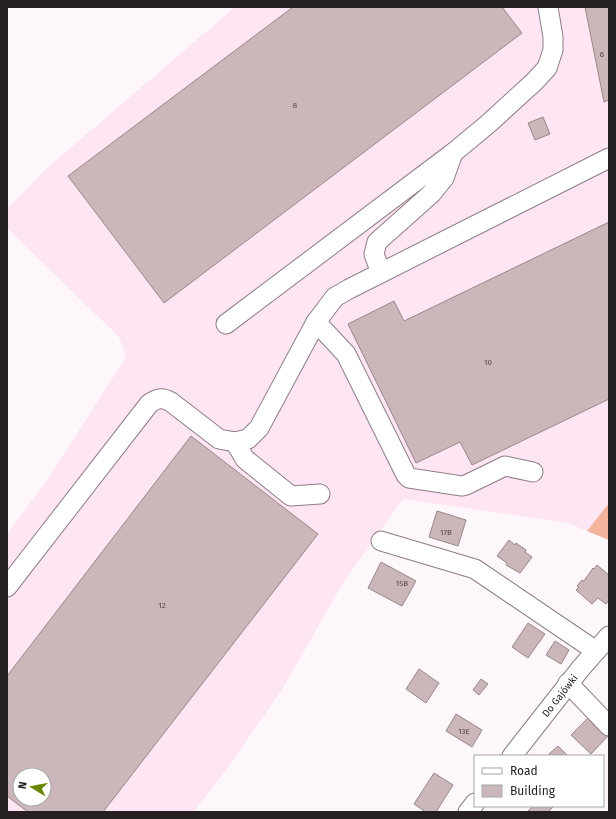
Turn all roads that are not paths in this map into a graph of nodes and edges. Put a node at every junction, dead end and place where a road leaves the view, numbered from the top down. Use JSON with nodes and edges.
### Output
{"nodes":[{"id":1,"x":548,"y":7,"type":"edge"},
{"id":2,"x":453,"y":153,"type":"junction"},
{"id":3,"x":609,"y":158,"type":"edge"},
{"id":4,"x":381,"y":273,"type":"junction"},
{"id":5,"x":316,"y":322,"type":"junction"},
{"id":6,"x":226,"y":324,"type":"dead end"},
{"id":7,"x":235,"y":442,"type":"junction"},
{"id":8,"x":533,"y":472,"type":"dead end"},
{"id":9,"x":320,"y":494,"type":"dead end"},
{"id":10,"x":381,"y":541,"type":"dead end"},
{"id":11,"x":7,"y":587,"type":"edge"},
{"id":12,"x":609,"y":636,"type":"edge"},
{"id":13,"x":596,"y":651,"type":"junction"},
{"id":14,"x":568,"y":683,"type":"junction"},
{"id":15,"x":609,"y":726,"type":"edge"},
{"id":16,"x":513,"y":755,"type":"edge"}],
"edges":[{"from":1,"to":2,"type":"street"},
{"from":2,"to":4,"type":"street"},
{"from":2,"to":6,"type":"street"},
{"from":3,"to":4,"type":"street"},
{"from":4,"to":5,"type":"street"},
{"from":5,"to":7,"type":"street"},
{"from":5,"to":8,"type":"street"},
{"from":7,"to":9,"type":"street"},
{"from":7,"to":11,"type":"street"},
{"from":10,"to":13,"type":"street"},
{"from":12,"to":13,"type":"street","name":"Do Gajówki"},
{"from":13,"to":14,"type":"street","name":"Do Gajówki"},
{"from":14,"to":15,"type":"street"},
{"from":14,"to":16,"type":"street","name":"Do Gajówki"}]}
